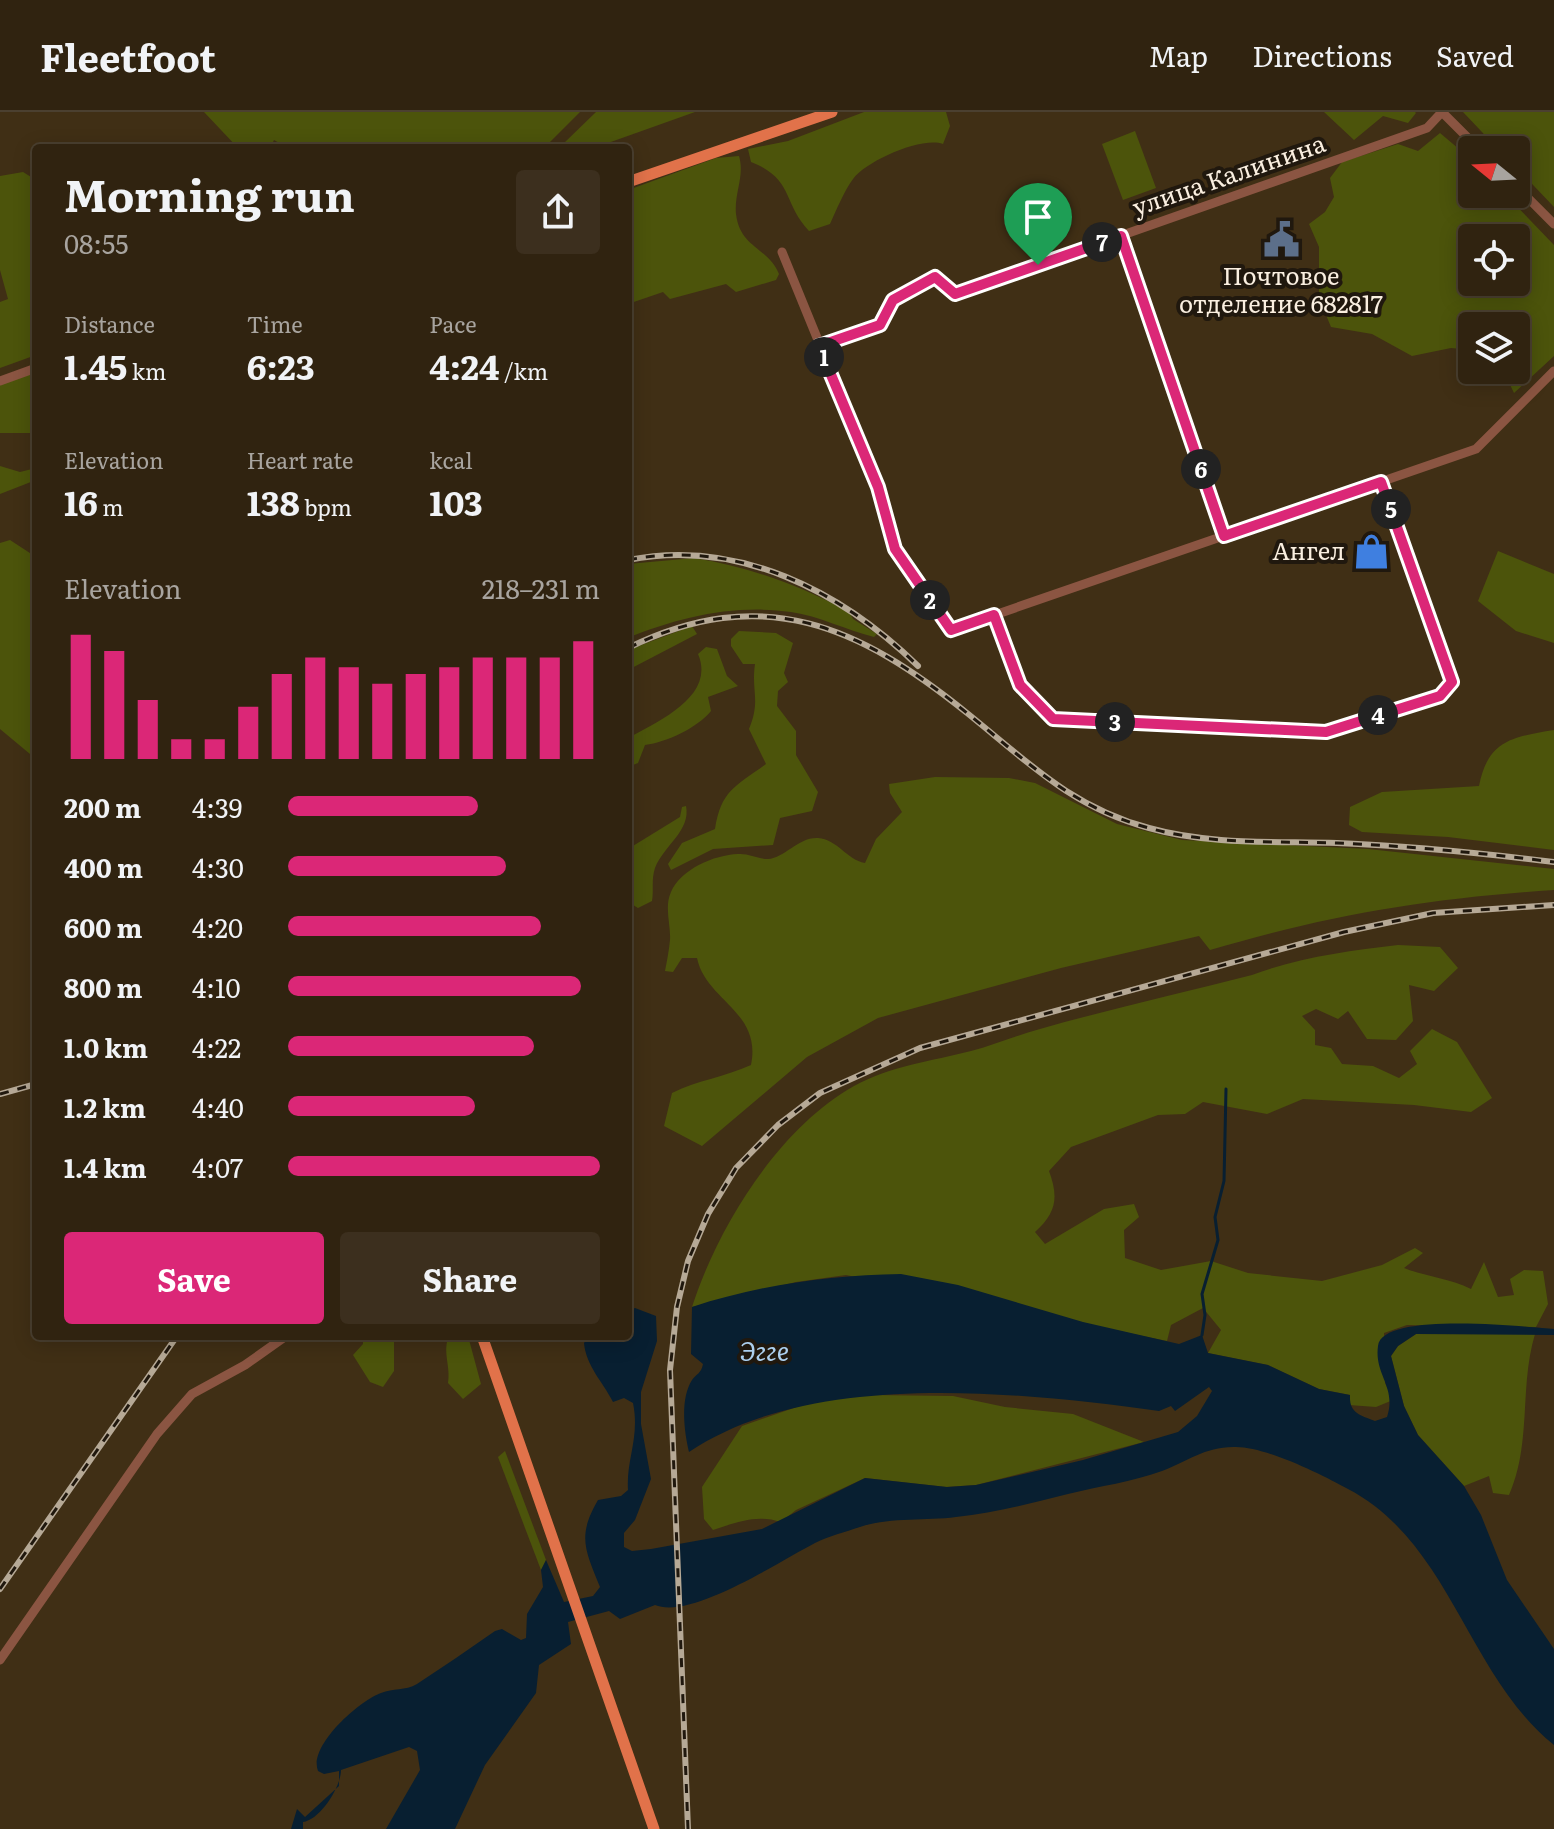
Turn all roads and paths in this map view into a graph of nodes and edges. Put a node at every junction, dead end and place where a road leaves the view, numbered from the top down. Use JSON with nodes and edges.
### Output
{"nodes":[{"id":1,"x":832,"y":112,"type":"edge"},
{"id":2,"x":1442,"y":112,"type":"edge"},
{"id":3,"x":1466,"y":136,"type":"edge"},
{"id":4,"x":632,"y":181,"type":"edge"},
{"id":5,"x":1530,"y":200,"type":"edge"},
{"id":6,"x":1554,"y":224,"type":"edge"},
{"id":7,"x":1121,"y":236,"type":"junction"},
{"id":8,"x":782,"y":252,"type":"dead end"},
{"id":9,"x":819,"y":346,"type":"junction"},
{"id":10,"x":32,"y":369,"type":"edge"},
{"id":11,"x":1554,"y":371,"type":"edge"},
{"id":12,"x":0,"y":381,"type":"edge"},
{"id":13,"x":1381,"y":482,"type":"junction"},
{"id":14,"x":1224,"y":536,"type":"junction"},
{"id":15,"x":994,"y":615,"type":"junction"},
{"id":16,"x":280,"y":1340,"type":"edge"},
{"id":17,"x":483,"y":1340,"type":"edge"},
{"id":18,"x":0,"y":1660,"type":"edge"},
{"id":19,"x":654,"y":1829,"type":"edge"}],
"edges":[{"from":1,"to":4,"type":"main road"},
{"from":2,"to":3,"type":"street"},
{"from":2,"to":7,"type":"street","name":"улица Калинина"},
{"from":5,"to":6,"type":"street"},
{"from":7,"to":9,"type":"street","name":"улица Калинина"},
{"from":7,"to":14,"type":"street"},
{"from":8,"to":9,"type":"street"},
{"from":9,"to":15,"type":"street"},
{"from":10,"to":12,"type":"street"},
{"from":11,"to":13,"type":"street"},
{"from":13,"to":14,"type":"street"},
{"from":13,"to":15,"type":"street"},
{"from":14,"to":15,"type":"street"},
{"from":16,"to":18,"type":"street"},
{"from":17,"to":19,"type":"main road"}]}
